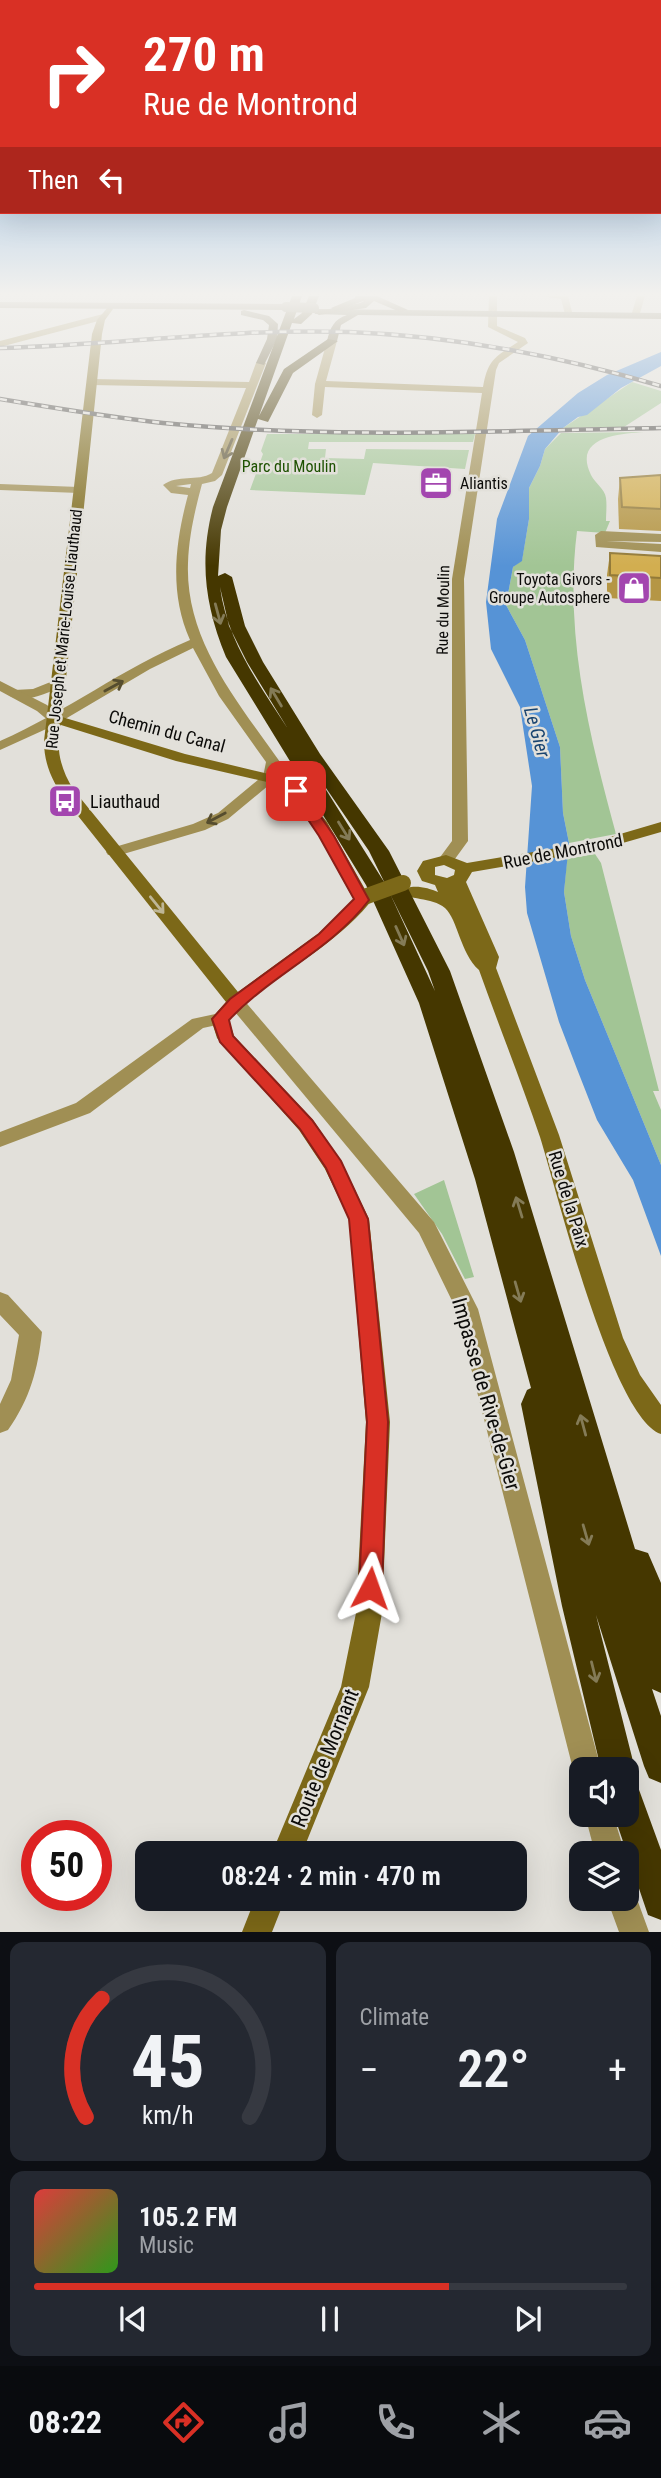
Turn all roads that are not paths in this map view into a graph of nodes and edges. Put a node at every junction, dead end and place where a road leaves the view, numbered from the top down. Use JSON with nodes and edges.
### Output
{"nodes":[{"id":1,"x":91,"y":386,"type":"edge"},
{"id":2,"x":251,"y":386,"type":"edge"},
{"id":3,"x":257,"y":386,"type":"edge"},
{"id":4,"x":265,"y":386,"type":"edge"},
{"id":5,"x":274,"y":386,"type":"edge"},
{"id":6,"x":281,"y":386,"type":"edge"},
{"id":7,"x":320,"y":386,"type":"edge"},
{"id":8,"x":381,"y":386,"type":"edge"},
{"id":9,"x":490,"y":386,"type":"edge"},
{"id":10,"x":489,"y":390,"type":"junction"},
{"id":11,"x":256,"y":407,"type":"junction"},
{"id":12,"x":317,"y":415,"type":"dead end"},
{"id":13,"x":262,"y":424,"type":"junction"},
{"id":14,"x":0,"y":487,"type":"edge"},
{"id":15,"x":79,"y":490,"type":"junction"},
{"id":16,"x":661,"y":538,"type":"edge"},
{"id":17,"x":661,"y":548,"type":"edge"},
{"id":18,"x":195,"y":643,"type":"junction"},
{"id":19,"x":58,"y":682,"type":"junction"},
{"id":20,"x":0,"y":685,"type":"edge"},
{"id":21,"x":14,"y":694,"type":"junction"},
{"id":22,"x":55,"y":719,"type":"junction"},
{"id":23,"x":0,"y":746,"type":"edge"},
{"id":24,"x":270,"y":777,"type":"junction"},
{"id":25,"x":661,"y":827,"type":"edge"},
{"id":26,"x":114,"y":852,"type":"junction"},
{"id":27,"x":446,"y":860,"type":"junction"},
{"id":28,"x":447,"y":877,"type":"junction"},
{"id":29,"x":407,"y":886,"type":"junction"},
{"id":30,"x":367,"y":897,"type":"junction"},
{"id":31,"x":453,"y":906,"type":"junction"},
{"id":32,"x":487,"y":968,"type":"junction"},
{"id":33,"x":228,"y":1011,"type":"junction"},
{"id":34,"x":0,"y":1140,"type":"edge"},
{"id":35,"x":0,"y":1301,"type":"edge"},
{"id":36,"x":541,"y":1375,"type":"junction"},
{"id":37,"x":0,"y":1423,"type":"edge"},
{"id":38,"x":661,"y":1424,"type":"edge"},
{"id":39,"x":593,"y":1464,"type":"junction"},
{"id":40,"x":661,"y":1619,"type":"edge"},
{"id":41,"x":661,"y":1677,"type":"edge"},
{"id":42,"x":584,"y":1757,"type":"edge"},
{"id":43,"x":615,"y":1757,"type":"edge"},
{"id":44,"x":661,"y":1766,"type":"edge"},
{"id":45,"x":636,"y":1827,"type":"edge"},
{"id":46,"x":293,"y":1841,"type":"edge"},
{"id":47,"x":661,"y":1902,"type":"edge"},
{"id":48,"x":265,"y":1911,"type":"edge"},
{"id":49,"x":626,"y":1911,"type":"edge"},
{"id":50,"x":257,"y":1932,"type":"edge"},
{"id":51,"x":634,"y":1932,"type":"edge"}],
"edges":[{"from":1,"to":15,"type":"main road","name":"Rue Joseph et Marie-Louise Liauthaud"},
{"from":2,"to":18,"type":"street","one_way":true},
{"from":3,"to":11,"type":"highway"},
{"from":4,"to":11,"type":"highway"},
{"from":5,"to":13,"type":"highway"},
{"from":6,"to":13,"type":"highway"},
{"from":7,"to":12,"type":"street"},
{"from":8,"to":10,"type":"street"},
{"from":9,"to":10,"type":"street","name":"Rue du Moulin"},
{"from":10,"to":27,"type":"street","name":"Rue du Moulin"},
{"from":11,"to":36,"type":"highway","one_way":true},
{"from":39,"to":13,"type":"highway","one_way":true},
{"from":14,"to":15,"type":"street"},
{"from":15,"to":19,"type":"main road","name":"Rue Joseph et Marie-Louise Liauthaud"},
{"from":16,"to":17,"type":"street"},
{"from":22,"to":18,"type":"street","one_way":true},
{"from":18,"to":24,"type":"street"},
{"from":19,"to":21,"type":"street"},
{"from":19,"to":22,"type":"main road","name":"Rue Joseph et Marie-Louise Liauthaud"},
{"from":20,"to":21,"type":"street"},
{"from":21,"to":22,"type":"street"},
{"from":22,"to":23,"type":"street"},
{"from":22,"to":24,"type":"main road","name":"Chemin du Canal"},
{"from":22,"to":26,"type":"main road","name":"Rue Joseph et Marie-Louise Liauthaud"},
{"from":24,"to":26,"type":"street","one_way":true},
{"from":24,"to":30,"type":"main road"},
{"from":25,"to":28,"type":"main road","name":"Rue de Montrond"},
{"from":26,"to":33,"type":"main road","name":"Rue Joseph et Marie-Louise Liauthaud","one_way":true},
{"from":27,"to":28,"type":"main road"},
{"from":27,"to":28,"type":"main road"},
{"from":28,"to":29,"type":"main road","name":"Rue de Montrond"},
{"from":28,"to":31,"type":"main road","name":"Rue de la Paix"},
{"from":28,"to":32,"type":"main road","name":"Rue de la Paix"},
{"from":29,"to":30,"type":"main road"},
{"from":29,"to":31,"type":"main road"},
{"from":30,"to":33,"type":"main road"},
{"from":31,"to":32,"type":"main road","name":"Rue de la Paix"},
{"from":32,"to":38,"type":"main road","name":"Rue de la Paix"},
{"from":33,"to":34,"type":"street"},
{"from":33,"to":42,"type":"street","name":"Impasse de Rive-de-Gier"},
{"from":33,"to":46,"type":"main road","name":"Route de Mornant"},
{"from":35,"to":37,"type":"street"},
{"from":36,"to":43,"type":"highway","one_way":true},
{"from":36,"to":44,"type":"highway","one_way":true},
{"from":39,"to":40,"type":"highway"},
{"from":39,"to":41,"type":"highway"},
{"from":45,"to":47,"type":"highway"},
{"from":48,"to":50,"type":"main road"},
{"from":49,"to":51,"type":"street"}]}
